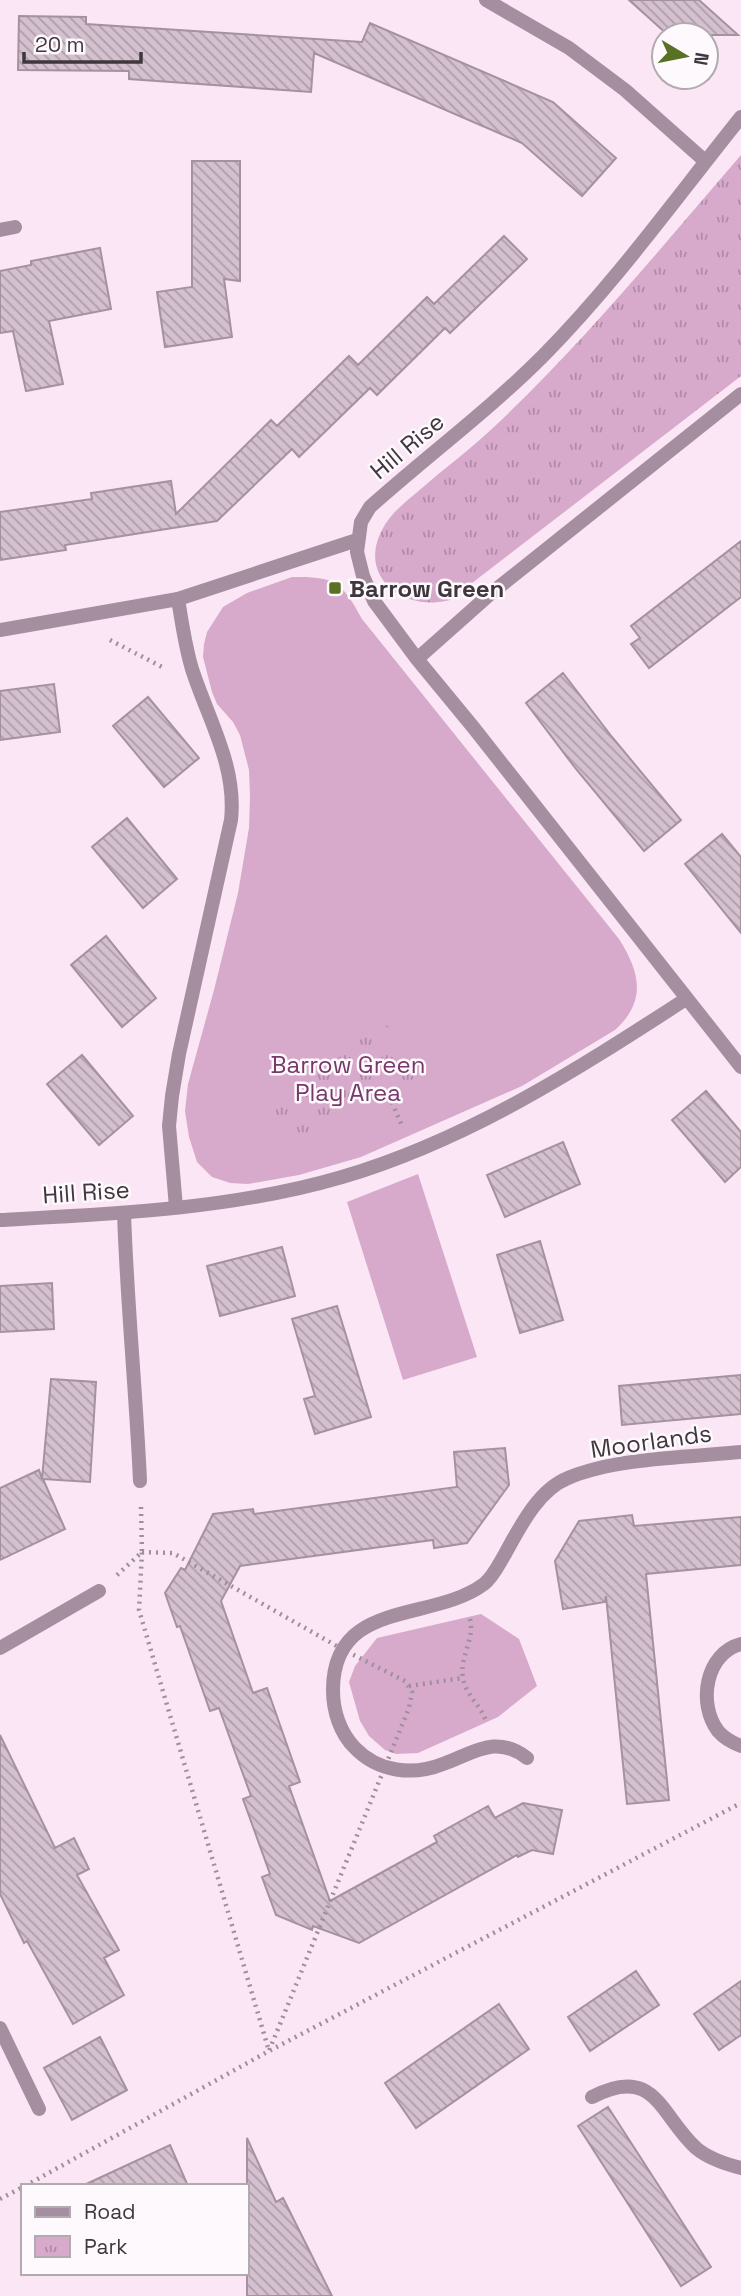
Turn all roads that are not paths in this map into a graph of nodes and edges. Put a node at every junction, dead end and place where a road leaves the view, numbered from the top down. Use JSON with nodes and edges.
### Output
{"nodes":[{"id":1,"x":486,"y":0,"type":"edge"},
{"id":2,"x":741,"y":117,"type":"edge"},
{"id":3,"x":705,"y":162,"type":"junction"},
{"id":4,"x":15,"y":226,"type":"dead end"},
{"id":5,"x":0,"y":230,"type":"edge"},
{"id":6,"x":741,"y":394,"type":"edge"},
{"id":7,"x":357,"y":540,"type":"junction"},
{"id":8,"x":178,"y":600,"type":"junction"},
{"id":9,"x":0,"y":630,"type":"edge"},
{"id":10,"x":417,"y":659,"type":"junction"},
{"id":11,"x":686,"y":999,"type":"junction"},
{"id":12,"x":741,"y":1067,"type":"edge"},
{"id":13,"x":176,"y":1207,"type":"junction"},
{"id":14,"x":124,"y":1213,"type":"junction"},
{"id":15,"x":0,"y":1220,"type":"edge"},
{"id":16,"x":741,"y":1452,"type":"edge"},
{"id":17,"x":140,"y":1481,"type":"road end"},
{"id":18,"x":99,"y":1591,"type":"road end"},
{"id":19,"x":741,"y":1644,"type":"edge"},
{"id":20,"x":0,"y":1648,"type":"edge"},
{"id":21,"x":741,"y":1746,"type":"edge"},
{"id":22,"x":527,"y":1758,"type":"dead end"},
{"id":23,"x":0,"y":2028,"type":"edge"},
{"id":24,"x":592,"y":2097,"type":"dead end"},
{"id":25,"x":39,"y":2109,"type":"dead end"},
{"id":26,"x":741,"y":2168,"type":"edge"}],
"edges":[{"from":1,"to":3,"type":"street"},
{"from":2,"to":3,"type":"street","name":"Hill Rise"},
{"from":3,"to":7,"type":"street","name":"Hill Rise"},
{"from":4,"to":5,"type":"street"},
{"from":6,"to":10,"type":"street"},
{"from":7,"to":8,"type":"street"},
{"from":7,"to":10,"type":"street"},
{"from":8,"to":9,"type":"street"},
{"from":8,"to":13,"type":"street"},
{"from":10,"to":11,"type":"street"},
{"from":11,"to":12,"type":"street"},
{"from":11,"to":13,"type":"street"},
{"from":13,"to":14,"type":"street","name":"Hill Rise"},
{"from":14,"to":15,"type":"street","name":"Hill Rise"},
{"from":14,"to":17,"type":"street"},
{"from":16,"to":22,"type":"street","name":"Moorlands"},
{"from":18,"to":20,"type":"street"},
{"from":19,"to":21,"type":"street"},
{"from":23,"to":25,"type":"street"},
{"from":24,"to":26,"type":"street"}]}
